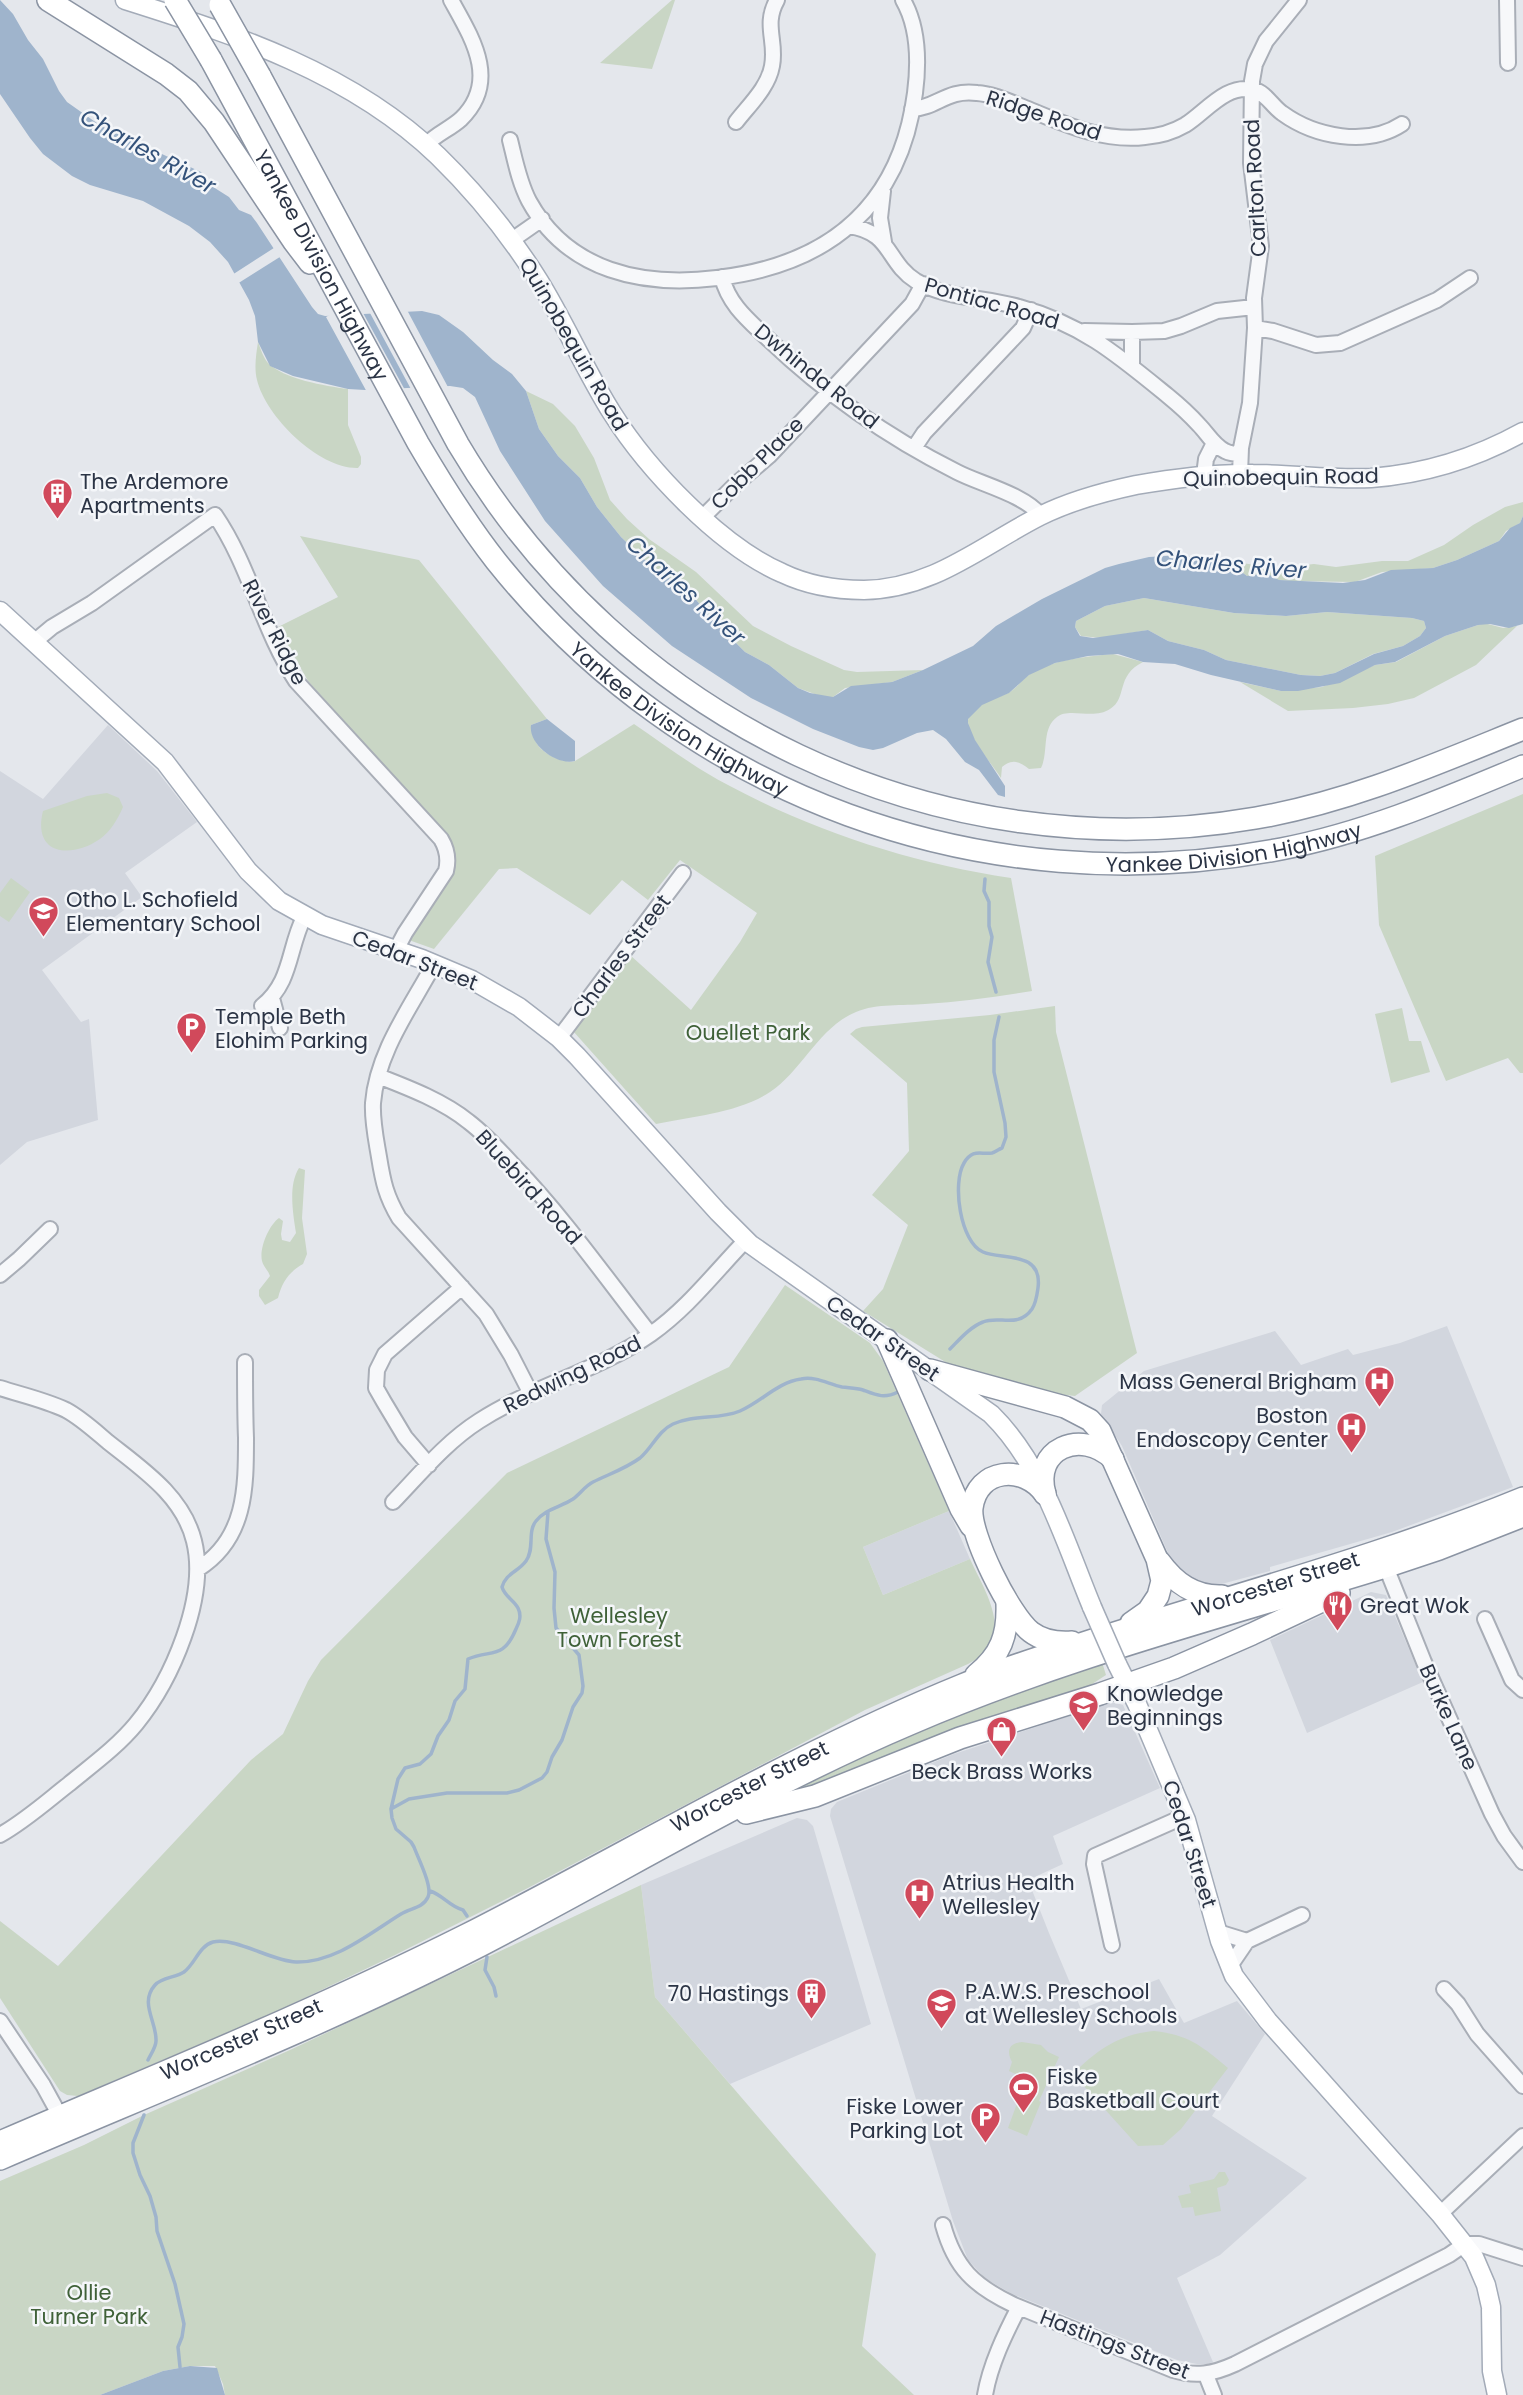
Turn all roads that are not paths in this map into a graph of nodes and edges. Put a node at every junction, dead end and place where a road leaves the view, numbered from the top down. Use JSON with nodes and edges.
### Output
{"nodes":[{"id":1,"x":48,"y":0,"type":"edge"},
{"id":2,"x":125,"y":0,"type":"edge"},
{"id":3,"x":175,"y":0,"type":"edge"},
{"id":4,"x":451,"y":0,"type":"edge"},
{"id":5,"x":778,"y":0,"type":"edge"},
{"id":6,"x":903,"y":0,"type":"edge"},
{"id":7,"x":1299,"y":0,"type":"edge"},
{"id":8,"x":1507,"y":0,"type":"edge"},
{"id":9,"x":219,"y":3,"type":"edge"},
{"id":10,"x":1508,"y":63,"type":"dead end"},
{"id":11,"x":1251,"y":89,"type":"junction"},
{"id":12,"x":912,"y":109,"type":"junction"},
{"id":13,"x":736,"y":122,"type":"dead end"},
{"id":14,"x":1402,"y":124,"type":"dead end"},
{"id":15,"x":510,"y":140,"type":"dead end"},
{"id":16,"x":426,"y":145,"type":"junction"},
{"id":17,"x":885,"y":183,"type":"junction"},
{"id":18,"x":541,"y":219,"type":"junction"},
{"id":19,"x":849,"y":226,"type":"junction"},
{"id":20,"x":512,"y":240,"type":"junction"},
{"id":21,"x":884,"y":242,"type":"junction"},
{"id":22,"x":722,"y":277,"type":"junction"},
{"id":23,"x":1470,"y":278,"type":"dead end"},
{"id":24,"x":923,"y":284,"type":"junction"},
{"id":25,"x":344,"y":307,"type":"junction"},
{"id":26,"x":1254,"y":307,"type":"junction"},
{"id":27,"x":1031,"y":310,"type":"junction"},
{"id":28,"x":1255,"y":328,"type":"junction"},
{"id":29,"x":1079,"y":330,"type":"junction"},
{"id":30,"x":1132,"y":332,"type":"junction"},
{"id":31,"x":1132,"y":365,"type":"junction"},
{"id":32,"x":828,"y":391,"type":"junction"},
{"id":33,"x":1523,"y":432,"type":"edge"},
{"id":34,"x":1214,"y":443,"type":"junction"},
{"id":35,"x":914,"y":448,"type":"junction"},
{"id":36,"x":1240,"y":454,"type":"junction"},
{"id":37,"x":1240,"y":474,"type":"junction"},
{"id":38,"x":1204,"y":475,"type":"junction"},
{"id":39,"x":1041,"y":516,"type":"junction"},
{"id":40,"x":703,"y":517,"type":"junction"},
{"id":41,"x":0,"y":611,"type":"edge"},
{"id":42,"x":34,"y":642,"type":"junction"},
{"id":43,"x":1523,"y":729,"type":"edge"},
{"id":44,"x":1523,"y":766,"type":"edge"},
{"id":45,"x":683,"y":873,"type":"dead end"},
{"id":46,"x":304,"y":917,"type":"junction"},
{"id":47,"x":396,"y":950,"type":"junction"},
{"id":48,"x":434,"y":964,"type":"junction"},
{"id":49,"x":280,"y":1028,"type":"dead end"},
{"id":50,"x":559,"y":1038,"type":"junction"},
{"id":51,"x":378,"y":1076,"type":"junction"},
{"id":52,"x":50,"y":1229,"type":"dead end"},
{"id":53,"x":746,"y":1240,"type":"junction"},
{"id":54,"x":0,"y":1275,"type":"edge"},
{"id":55,"x":462,"y":1287,"type":"junction"},
{"id":56,"x":650,"y":1334,"type":"junction"},
{"id":57,"x":887,"y":1340,"type":"junction"},
{"id":58,"x":245,"y":1362,"type":"dead end"},
{"id":59,"x":930,"y":1370,"type":"junction"},
{"id":60,"x":0,"y":1388,"type":"edge"},
{"id":61,"x":531,"y":1394,"type":"junction"},
{"id":62,"x":1113,"y":1459,"type":"junction"},
{"id":63,"x":429,"y":1465,"type":"junction"},
{"id":64,"x":1045,"y":1494,"type":"junction"},
{"id":65,"x":1523,"y":1499,"type":"edge"},
{"id":66,"x":393,"y":1502,"type":"dead end"},
{"id":67,"x":1523,"y":1516,"type":"edge"},
{"id":68,"x":976,"y":1533,"type":"junction"},
{"id":69,"x":1157,"y":1559,"type":"junction"},
{"id":70,"x":1386,"y":1567,"type":"junction"},
{"id":71,"x":198,"y":1569,"type":"junction"},
{"id":72,"x":1240,"y":1595,"type":"junction"},
{"id":73,"x":1007,"y":1604,"type":"junction"},
{"id":74,"x":1485,"y":1619,"type":"dead end"},
{"id":75,"x":1119,"y":1632,"type":"junction"},
{"id":76,"x":1095,"y":1639,"type":"junction"},
{"id":77,"x":965,"y":1683,"type":"junction"},
{"id":78,"x":1127,"y":1685,"type":"junction"},
{"id":79,"x":1523,"y":1690,"type":"edge"},
{"id":80,"x":1185,"y":1816,"type":"junction"},
{"id":81,"x":712,"y":1822,"type":"junction"},
{"id":82,"x":0,"y":1835,"type":"edge"},
{"id":83,"x":1523,"y":1862,"type":"edge"},
{"id":84,"x":1302,"y":1915,"type":"dead end"},
{"id":85,"x":1218,"y":1932,"type":"junction"},
{"id":86,"x":1247,"y":1941,"type":"junction"},
{"id":87,"x":1112,"y":1945,"type":"dead end"},
{"id":88,"x":1230,"y":1966,"type":"junction"},
{"id":89,"x":1444,"y":1989,"type":"dead end"},
{"id":90,"x":0,"y":2021,"type":"edge"},
{"id":91,"x":1523,"y":2086,"type":"edge"},
{"id":92,"x":60,"y":2116,"type":"junction"},
{"id":93,"x":1523,"y":2136,"type":"edge"},
{"id":94,"x":0,"y":2142,"type":"edge"},
{"id":95,"x":0,"y":2159,"type":"edge"},
{"id":96,"x":1440,"y":2214,"type":"junction"},
{"id":97,"x":943,"y":2225,"type":"dead end"},
{"id":98,"x":1465,"y":2244,"type":"junction"},
{"id":99,"x":1523,"y":2258,"type":"edge"},
{"id":100,"x":1019,"y":2308,"type":"junction"},
{"id":101,"x":1206,"y":2375,"type":"junction"},
{"id":102,"x":985,"y":2395,"type":"edge"},
{"id":103,"x":1214,"y":2395,"type":"edge"},
{"id":104,"x":1497,"y":2395,"type":"edge"}],
"edges":[{"from":1,"to":25,"type":"highway"},
{"from":2,"to":16,"type":"main road","name":"Quinobequin Road"},
{"from":3,"to":25,"type":"highway","name":"Yankee Division Highway","bridge":true},
{"from":4,"to":16,"type":"street"},
{"from":5,"to":13,"type":"street"},
{"from":6,"to":12,"type":"street"},
{"from":7,"to":11,"type":"street","name":"Carlton Road"},
{"from":8,"to":10,"type":"street"},
{"from":9,"to":43,"type":"highway","name":"Yankee Division Highway","bridge":true},
{"from":11,"to":12,"type":"street","name":"Ridge Road"},
{"from":11,"to":14,"type":"street"},
{"from":11,"to":26,"type":"street","name":"Carlton Road"},
{"from":12,"to":17,"type":"street"},
{"from":15,"to":18,"type":"street"},
{"from":16,"to":20,"type":"main road","name":"Quinobequin Road"},
{"from":17,"to":19,"type":"street"},
{"from":17,"to":21,"type":"street","name":"Pontiac Road"},
{"from":18,"to":20,"type":"street"},
{"from":18,"to":22,"type":"street"},
{"from":19,"to":21,"type":"street","name":"Pontiac Road"},
{"from":19,"to":22,"type":"street"},
{"from":20,"to":40,"type":"main road","name":"Quinobequin Road"},
{"from":21,"to":24,"type":"street","name":"Pontiac Road"},
{"from":22,"to":32,"type":"street","name":"Dwhinda Road"},
{"from":23,"to":28,"type":"street"},
{"from":24,"to":27,"type":"street","name":"Pontiac Road"},
{"from":24,"to":32,"type":"street","name":"Cobb Place"},
{"from":25,"to":44,"type":"highway","name":"Yankee Division Highway"},
{"from":26,"to":28,"type":"street","name":"Carlton Road"},
{"from":26,"to":30,"type":"street"},
{"from":27,"to":29,"type":"street","name":"Pontiac Road"},
{"from":27,"to":35,"type":"street"},
{"from":28,"to":36,"type":"street","name":"Carlton Road"},
{"from":29,"to":30,"type":"street"},
{"from":29,"to":31,"type":"street","name":"Pontiac Road"},
{"from":30,"to":31,"type":"street"},
{"from":31,"to":34,"type":"street","name":"Pontiac Road"},
{"from":32,"to":35,"type":"street","name":"Dwhinda Road"},
{"from":32,"to":40,"type":"street","name":"Cobb Place"},
{"from":33,"to":37,"type":"main road","name":"Quinobequin Road"},
{"from":34,"to":36,"type":"street","name":"Pontiac Road"},
{"from":34,"to":38,"type":"street"},
{"from":35,"to":39,"type":"street","name":"Dwhinda Road"},
{"from":36,"to":37,"type":"street","name":"Carlton Road"},
{"from":37,"to":38,"type":"main road","name":"Quinobequin Road"},
{"from":38,"to":39,"type":"main road","name":"Quinobequin Road"},
{"from":39,"to":40,"type":"main road","name":"Quinobequin Road"},
{"from":41,"to":42,"type":"main road","name":"Cedar Street"},
{"from":42,"to":46,"type":"main road","name":"Cedar Street"},
{"from":42,"to":47,"type":"street","name":"River Ridge"},
{"from":45,"to":50,"type":"street","name":"Charles Street"},
{"from":46,"to":47,"type":"main road","name":"Cedar Street"},
{"from":46,"to":49,"type":"street"},
{"from":47,"to":48,"type":"main road","name":"Cedar Street"},
{"from":48,"to":50,"type":"main road","name":"Cedar Street"},
{"from":48,"to":51,"type":"street"},
{"from":50,"to":53,"type":"main road","name":"Cedar Street"},
{"from":51,"to":55,"type":"street"},
{"from":51,"to":56,"type":"street","name":"Bluebird Road"},
{"from":52,"to":54,"type":"street"},
{"from":53,"to":56,"type":"street","name":"Redwing Road"},
{"from":53,"to":57,"type":"main road","name":"Cedar Street"},
{"from":55,"to":61,"type":"street"},
{"from":55,"to":63,"type":"street"},
{"from":56,"to":61,"type":"street","name":"Redwing Road"},
{"from":57,"to":59,"type":"main road","name":"Cedar Street"},
{"from":57,"to":68,"type":"highway"},
{"from":58,"to":71,"type":"street"},
{"from":59,"to":62,"type":"highway"},
{"from":59,"to":64,"type":"main road","name":"Cedar Street"},
{"from":60,"to":71,"type":"street"},
{"from":61,"to":63,"type":"street","name":"Redwing Road"},
{"from":62,"to":64,"type":"highway"},
{"from":62,"to":69,"type":"highway"},
{"from":63,"to":66,"type":"street","name":"Redwing Road"},
{"from":64,"to":68,"type":"highway"},
{"from":64,"to":78,"type":"main road","name":"Cedar Street","bridge":true},
{"from":65,"to":72,"type":"highway","name":"Worcester Street"},
{"from":67,"to":70,"type":"highway","name":"Worcester Street"},
{"from":68,"to":73,"type":"highway"},
{"from":69,"to":72,"type":"highway"},
{"from":69,"to":75,"type":"highway"},
{"from":70,"to":78,"type":"highway"},
{"from":70,"to":81,"type":"highway","name":"Worcester Street"},
{"from":70,"to":83,"type":"street","name":"Burke Lane"},
{"from":71,"to":82,"type":"street"},
{"from":72,"to":75,"type":"highway","name":"Worcester Street"},
{"from":73,"to":76,"type":"highway"},
{"from":73,"to":77,"type":"highway"},
{"from":74,"to":79,"type":"street"},
{"from":75,"to":76,"type":"highway","name":"Worcester Street"},
{"from":76,"to":77,"type":"highway","name":"Worcester Street"},
{"from":77,"to":92,"type":"highway","name":"Worcester Street"},
{"from":78,"to":80,"type":"main road","name":"Cedar Street"},
{"from":78,"to":81,"type":"highway"},
{"from":80,"to":85,"type":"main road","name":"Cedar Street"},
{"from":80,"to":87,"type":"street"},
{"from":81,"to":95,"type":"highway","name":"Worcester Street"},
{"from":84,"to":86,"type":"street"},
{"from":85,"to":86,"type":"street"},
{"from":85,"to":88,"type":"main road","name":"Cedar Street"},
{"from":86,"to":88,"type":"street"},
{"from":88,"to":96,"type":"main road","name":"Cedar Street"},
{"from":89,"to":91,"type":"street"},
{"from":90,"to":92,"type":"street"},
{"from":92,"to":94,"type":"highway","name":"Worcester Street"},
{"from":93,"to":96,"type":"street"},
{"from":96,"to":98,"type":"main road","name":"Cedar Street"},
{"from":97,"to":100,"type":"street","name":"Hastings Street"},
{"from":98,"to":99,"type":"street"},
{"from":98,"to":101,"type":"street","name":"Hastings Street"},
{"from":98,"to":104,"type":"main road","name":"Cedar Street"},
{"from":100,"to":101,"type":"street","name":"Hastings Street"},
{"from":100,"to":102,"type":"street"},
{"from":101,"to":103,"type":"street"}]}
